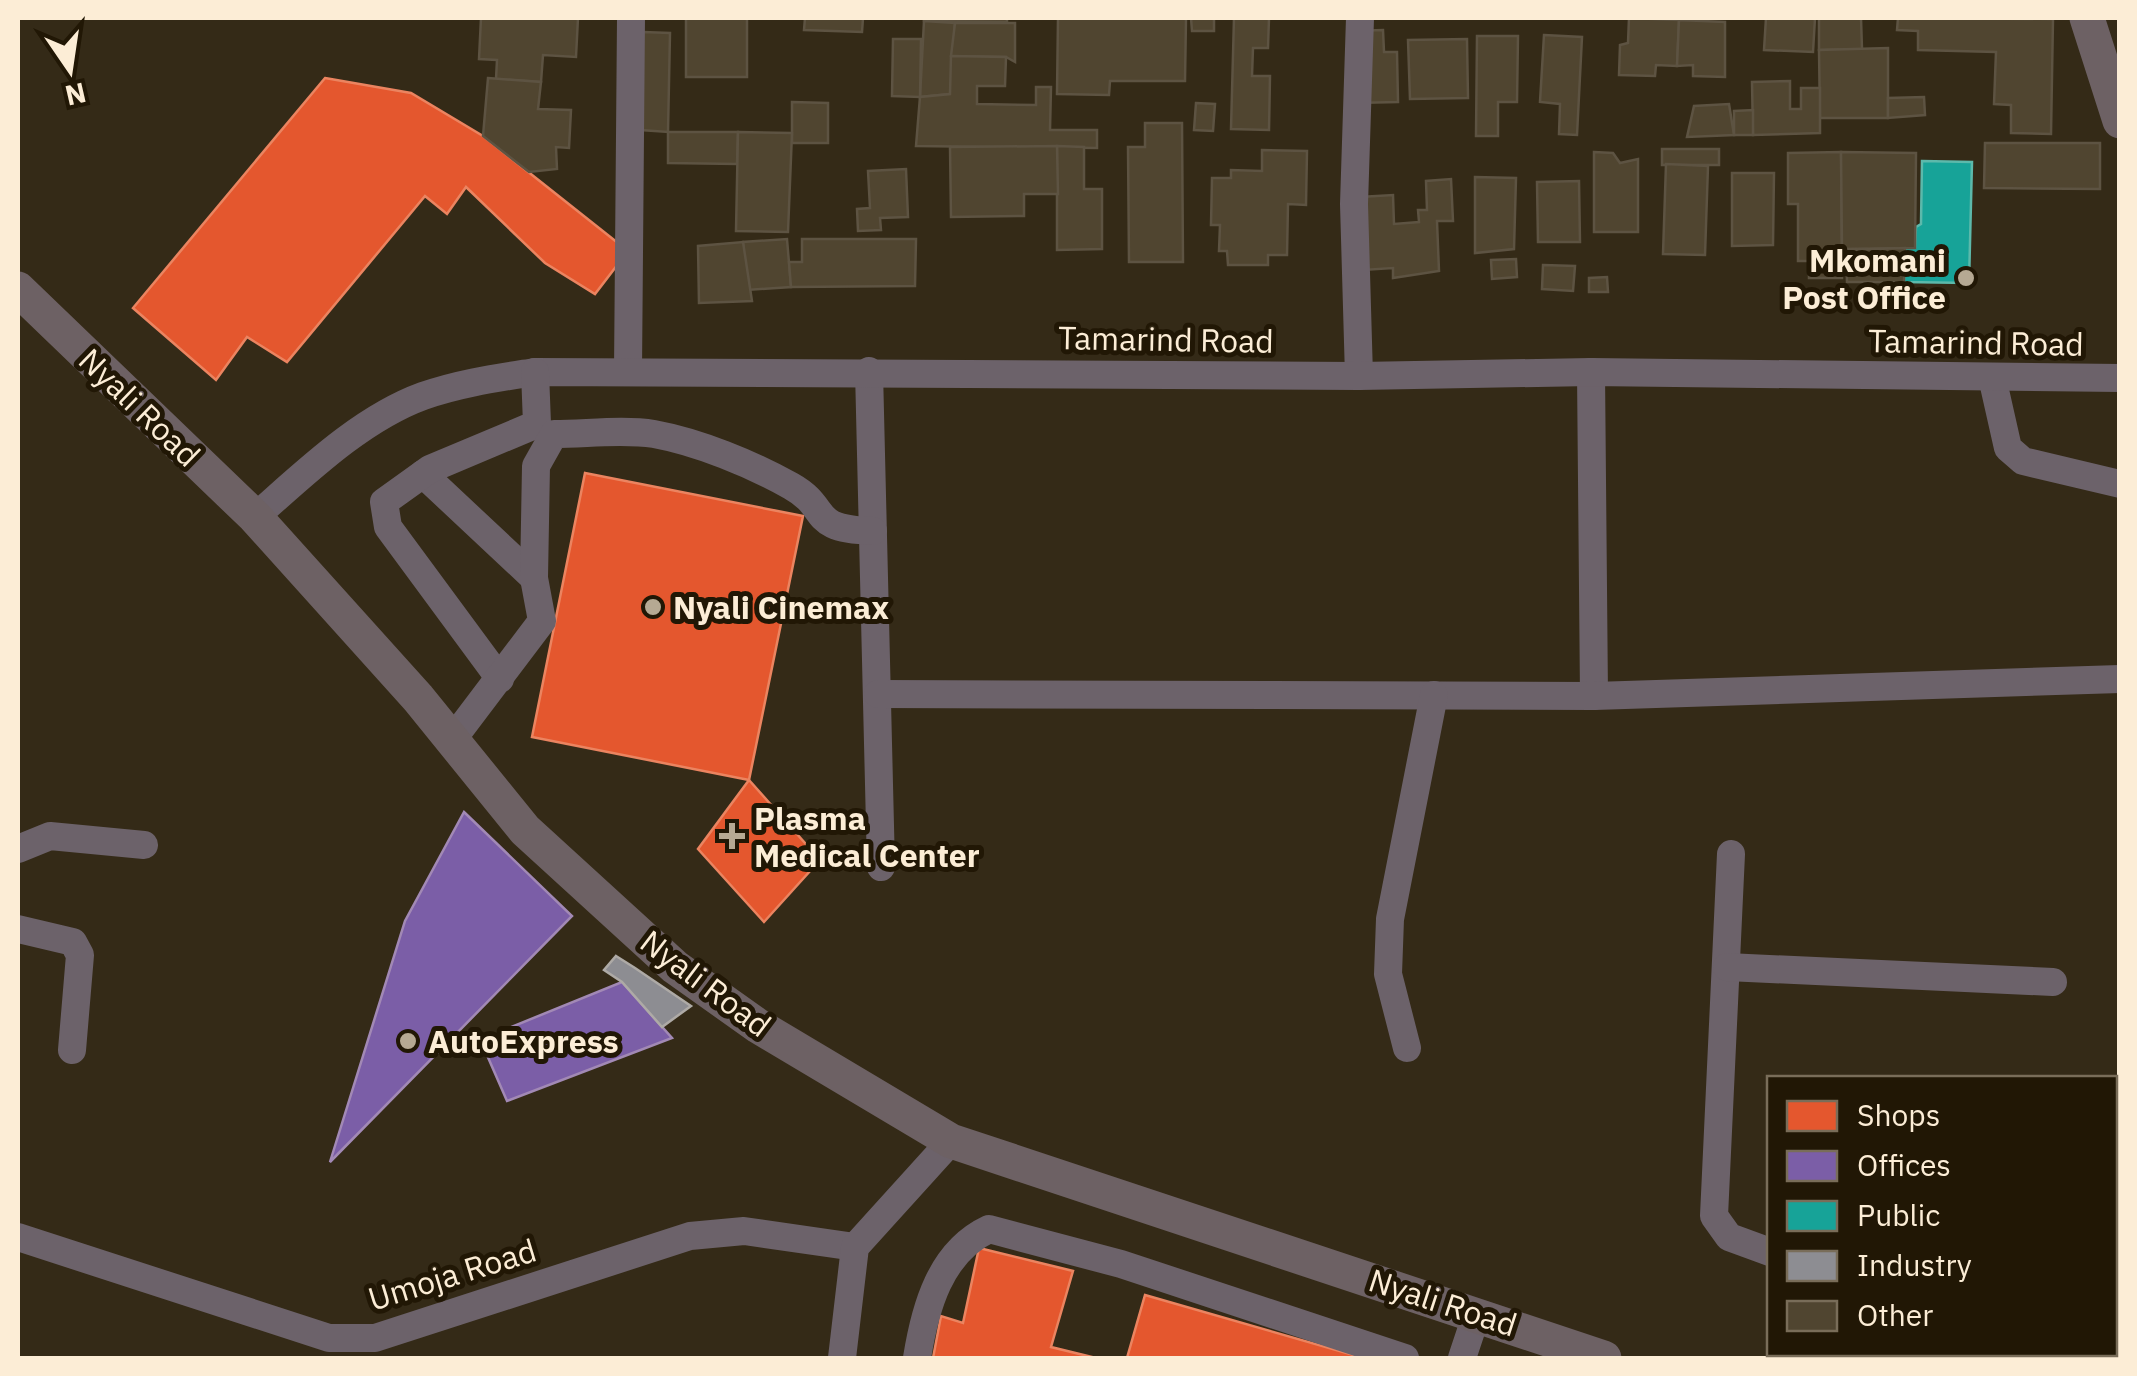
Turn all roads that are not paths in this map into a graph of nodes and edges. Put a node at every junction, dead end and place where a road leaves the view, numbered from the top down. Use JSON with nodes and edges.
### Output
{"nodes":[{"id":1,"x":631,"y":18,"type":"edge"},
{"id":2,"x":1360,"y":18,"type":"edge"},
{"id":3,"x":2088,"y":18,"type":"edge"},
{"id":4,"x":2120,"y":121,"type":"edge"},
{"id":5,"x":18,"y":288,"type":"edge"},
{"id":6,"x":628,"y":370,"type":"junction"},
{"id":7,"x":869,"y":371,"type":"junction"},
{"id":8,"x":535,"y":372,"type":"junction"},
{"id":9,"x":1591,"y":372,"type":"junction"},
{"id":10,"x":1359,"y":376,"type":"junction"},
{"id":11,"x":1992,"y":377,"type":"junction"},
{"id":12,"x":2120,"y":378,"type":"edge"},
{"id":13,"x":546,"y":429,"type":"junction"},
{"id":14,"x":423,"y":474,"type":"junction"},
{"id":15,"x":2120,"y":484,"type":"edge"},
{"id":16,"x":255,"y":516,"type":"junction"},
{"id":17,"x":873,"y":531,"type":"junction"},
{"id":18,"x":534,"y":578,"type":"junction"},
{"id":19,"x":500,"y":679,"type":"junction"},
{"id":20,"x":2120,"y":679,"type":"edge"},
{"id":21,"x":878,"y":694,"type":"junction"},
{"id":22,"x":1434,"y":695,"type":"junction"},
{"id":23,"x":1594,"y":696,"type":"junction"},
{"id":24,"x":452,"y":740,"type":"junction"},
{"id":25,"x":144,"y":845,"type":"dead end"},
{"id":26,"x":18,"y":850,"type":"edge"},
{"id":27,"x":1731,"y":854,"type":"dead end"},
{"id":28,"x":881,"y":868,"type":"dead end"},
{"id":29,"x":18,"y":928,"type":"edge"},
{"id":30,"x":1727,"y":967,"type":"junction"},
{"id":31,"x":2053,"y":982,"type":"dead end"},
{"id":32,"x":1407,"y":1048,"type":"dead end"},
{"id":33,"x":72,"y":1050,"type":"dead end"},
{"id":34,"x":952,"y":1140,"type":"junction"},
{"id":35,"x":18,"y":1237,"type":"edge"},
{"id":36,"x":855,"y":1247,"type":"junction"},
{"id":37,"x":1767,"y":1251,"type":"edge"},
{"id":38,"x":1477,"y":1313,"type":"junction"},
{"id":39,"x":842,"y":1358,"type":"edge"},
{"id":40,"x":917,"y":1358,"type":"edge"},
{"id":41,"x":1405,"y":1358,"type":"edge"},
{"id":42,"x":1462,"y":1358,"type":"edge"},
{"id":43,"x":1604,"y":1358,"type":"edge"}],
"edges":[{"from":1,"to":6,"type":"street"},
{"from":2,"to":10,"type":"street"},
{"from":3,"to":4,"type":"main road"},
{"from":5,"to":16,"type":"main road","name":"Nyali Road"},
{"from":6,"to":7,"type":"street","name":"Tamarind Road"},
{"from":6,"to":8,"type":"street","name":"Tamarind Road"},
{"from":7,"to":10,"type":"street","name":"Tamarind Road"},
{"from":7,"to":17,"type":"street"},
{"from":8,"to":13,"type":"street"},
{"from":8,"to":16,"type":"street","name":"Tamarind Road"},
{"from":9,"to":10,"type":"street","name":"Tamarind Road"},
{"from":9,"to":11,"type":"street","name":"Tamarind Road"},
{"from":9,"to":23,"type":"street"},
{"from":11,"to":12,"type":"street","name":"Tamarind Road"},
{"from":11,"to":15,"type":"street"},
{"from":13,"to":14,"type":"street"},
{"from":13,"to":17,"type":"street"},
{"from":13,"to":18,"type":"street"},
{"from":14,"to":18,"type":"street"},
{"from":14,"to":19,"type":"street"},
{"from":16,"to":24,"type":"main road","name":"Nyali Road"},
{"from":17,"to":21,"type":"street"},
{"from":18,"to":19,"type":"street"},
{"from":19,"to":24,"type":"street"},
{"from":20,"to":23,"type":"street"},
{"from":21,"to":22,"type":"street"},
{"from":21,"to":28,"type":"street"},
{"from":22,"to":23,"type":"street"},
{"from":22,"to":32,"type":"street"},
{"from":24,"to":34,"type":"main road","name":"Nyali Road"},
{"from":25,"to":26,"type":"street"},
{"from":27,"to":30,"type":"street"},
{"from":29,"to":33,"type":"street"},
{"from":30,"to":31,"type":"street"},
{"from":30,"to":37,"type":"street"},
{"from":34,"to":36,"type":"street"},
{"from":34,"to":38,"type":"main road","name":"Nyali Road"},
{"from":35,"to":36,"type":"street","name":"Umoja Road"},
{"from":36,"to":39,"type":"street"},
{"from":38,"to":42,"type":"street"},
{"from":38,"to":43,"type":"main road","name":"Nyali Road"},
{"from":40,"to":41,"type":"street"}]}
